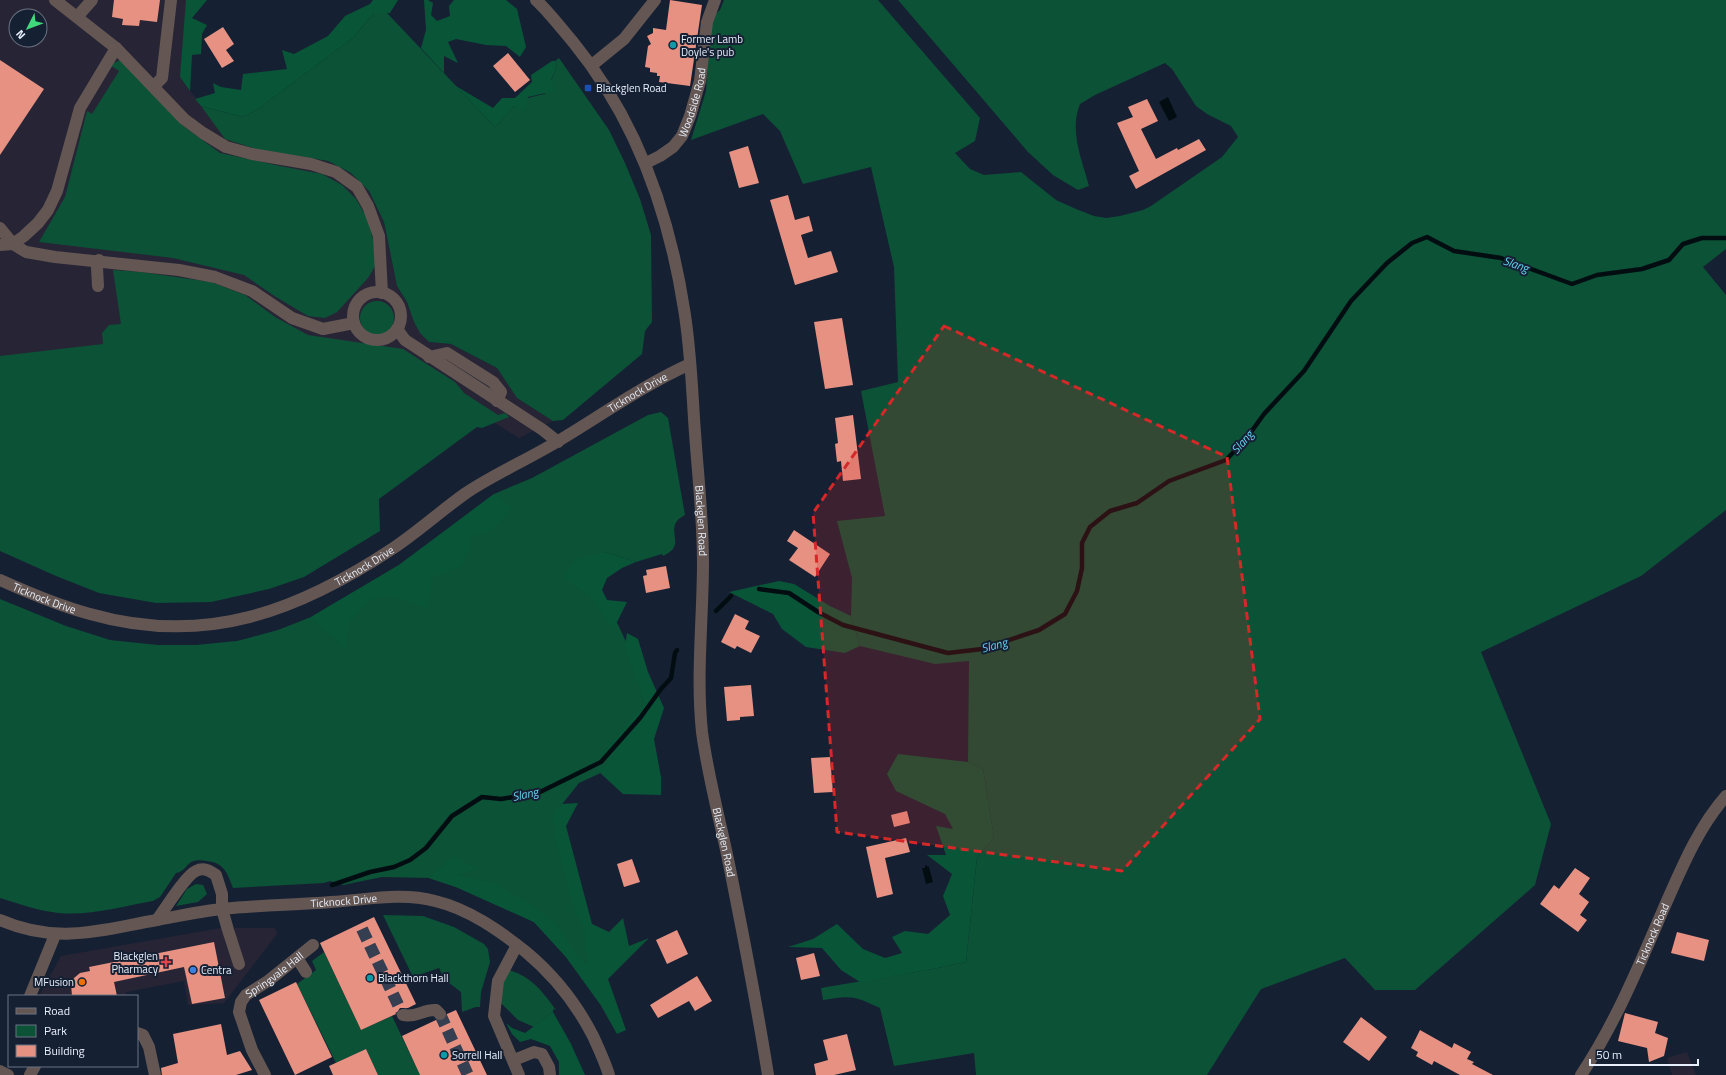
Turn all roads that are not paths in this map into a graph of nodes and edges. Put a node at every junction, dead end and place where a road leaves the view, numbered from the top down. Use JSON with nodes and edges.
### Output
{"nodes":[{"id":1,"x":55,"y":0,"type":"edge"},
{"id":2,"x":92,"y":0,"type":"edge"},
{"id":3,"x":171,"y":0,"type":"edge"},
{"id":4,"x":536,"y":0,"type":"edge"},
{"id":5,"x":655,"y":0,"type":"edge"},
{"id":6,"x":714,"y":0,"type":"edge"},
{"id":7,"x":78,"y":17,"type":"junction"},
{"id":8,"x":116,"y":48,"type":"junction"},
{"id":9,"x":592,"y":66,"type":"junction"},
{"id":10,"x":154,"y":86,"type":"junction"},
{"id":11,"x":646,"y":163,"type":"junction"},
{"id":12,"x":0,"y":228,"type":"edge"},
{"id":13,"x":13,"y":244,"type":"junction"},
{"id":14,"x":0,"y":245,"type":"edge"},
{"id":15,"x":100,"y":260,"type":"junction"},
{"id":16,"x":98,"y":286,"type":"dead end"},
{"id":17,"x":382,"y":293,"type":"junction"},
{"id":18,"x":354,"y":323,"type":"junction"},
{"id":19,"x":397,"y":329,"type":"junction"},
{"id":20,"x":690,"y":364,"type":"junction"},
{"id":21,"x":558,"y":442,"type":"junction"},
{"id":22,"x":0,"y":580,"type":"edge"},
{"id":23,"x":1726,"y":796,"type":"edge"},
{"id":24,"x":222,"y":909,"type":"junction"},
{"id":25,"x":0,"y":920,"type":"edge"},
{"id":26,"x":157,"y":920,"type":"junction"},
{"id":27,"x":55,"y":935,"type":"junction"},
{"id":28,"x":314,"y":945,"type":"dead end"},
{"id":29,"x":517,"y":945,"type":"junction"},
{"id":30,"x":297,"y":958,"type":"junction"},
{"id":31,"x":239,"y":964,"type":"dead end"},
{"id":32,"x":306,"y":972,"type":"dead end"},
{"id":33,"x":30,"y":995,"type":"edge"},
{"id":34,"x":440,"y":1014,"type":"dead end"},
{"id":35,"x":403,"y":1015,"type":"dead end"},
{"id":36,"x":138,"y":1033,"type":"edge"},
{"id":37,"x":514,"y":1060,"type":"junction"},
{"id":38,"x":0,"y":1071,"type":"edge"},
{"id":39,"x":8,"y":1075,"type":"edge"},
{"id":40,"x":155,"y":1075,"type":"edge"},
{"id":41,"x":265,"y":1075,"type":"edge"},
{"id":42,"x":519,"y":1075,"type":"edge"},
{"id":43,"x":550,"y":1075,"type":"edge"},
{"id":44,"x":608,"y":1075,"type":"edge"},
{"id":45,"x":768,"y":1075,"type":"edge"},
{"id":46,"x":1581,"y":1075,"type":"edge"}],
"edges":[{"from":1,"to":7,"type":"street"},
{"from":2,"to":7,"type":"street"},
{"from":3,"to":10,"type":"street"},
{"from":4,"to":9,"type":"street","name":"Blackglen Road"},
{"from":5,"to":9,"type":"street"},
{"from":6,"to":11,"type":"street","name":"Woodside Road"},
{"from":7,"to":8,"type":"street"},
{"from":8,"to":10,"type":"street"},
{"from":8,"to":13,"type":"street"},
{"from":9,"to":11,"type":"street","name":"Blackglen Road"},
{"from":10,"to":17,"type":"street"},
{"from":11,"to":20,"type":"street","name":"Blackglen Road"},
{"from":12,"to":13,"type":"street"},
{"from":13,"to":14,"type":"street"},
{"from":13,"to":15,"type":"street"},
{"from":15,"to":16,"type":"street"},
{"from":15,"to":18,"type":"street"},
{"from":17,"to":18,"type":"street"},
{"from":17,"to":19,"type":"street"},
{"from":18,"to":19,"type":"street"},
{"from":19,"to":21,"type":"street"},
{"from":20,"to":21,"type":"street","name":"Ticknock Drive"},
{"from":20,"to":45,"type":"street","name":"Blackglen Road"},
{"from":21,"to":22,"type":"street","name":"Ticknock Drive"},
{"from":23,"to":46,"type":"street","name":"Ticknock Road"},
{"from":24,"to":26,"type":"street","name":"Ticknock Drive"},
{"from":24,"to":26,"type":"street"},
{"from":24,"to":29,"type":"street","name":"Ticknock Drive"},
{"from":24,"to":31,"type":"street"},
{"from":25,"to":27,"type":"street","name":"Ticknock Drive"},
{"from":26,"to":27,"type":"street","name":"Ticknock Drive"},
{"from":27,"to":33,"type":"street"},
{"from":28,"to":30,"type":"street","name":"Springvale Hall"},
{"from":29,"to":37,"type":"street"},
{"from":29,"to":44,"type":"street","name":"Ticknock Drive"},
{"from":30,"to":32,"type":"street"},
{"from":30,"to":41,"type":"street","name":"Springvale Hall"},
{"from":34,"to":35,"type":"street"},
{"from":36,"to":40,"type":"street"},
{"from":37,"to":42,"type":"street"},
{"from":37,"to":43,"type":"street"},
{"from":38,"to":39,"type":"street"}]}
